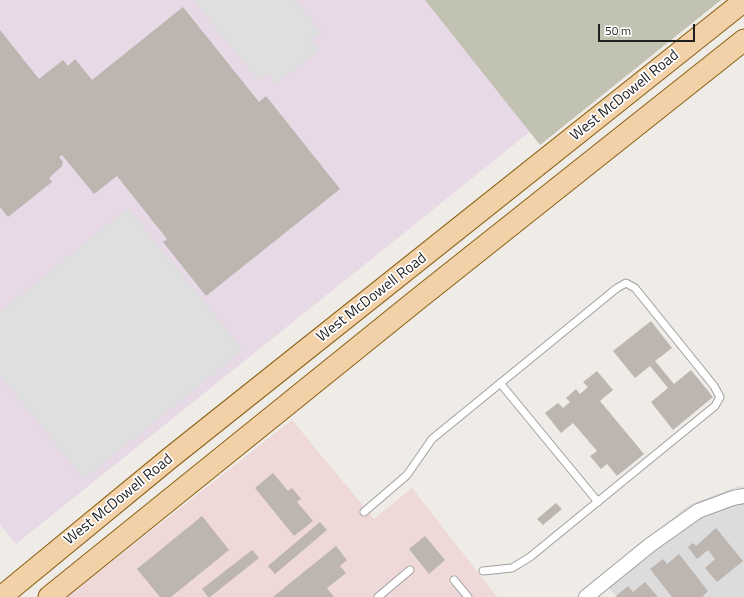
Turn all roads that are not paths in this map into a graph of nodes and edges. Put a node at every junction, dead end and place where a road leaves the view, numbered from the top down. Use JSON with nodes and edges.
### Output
{"nodes":[{"id":1,"x":744,"y":1,"type":"edge"},
{"id":2,"x":744,"y":40,"type":"edge"},
{"id":3,"x":493,"y":202,"type":"junction"},
{"id":4,"x":512,"y":225,"type":"junction"},
{"id":5,"x":500,"y":383,"type":"junction"},
{"id":6,"x":261,"y":387,"type":"junction"},
{"id":7,"x":280,"y":410,"type":"junction"},
{"id":8,"x":744,"y":496,"type":"edge"},
{"id":9,"x":598,"y":502,"type":"junction"},
{"id":10,"x":364,"y":512,"type":"dead end"},
{"id":11,"x":41,"y":564,"type":"junction"},
{"id":12,"x":410,"y":570,"type":"dead end"},
{"id":13,"x":484,"y":570,"type":"dead end"},
{"id":14,"x":454,"y":580,"type":"dead end"},
{"id":15,"x":55,"y":592,"type":"edge"},
{"id":16,"x":1,"y":597,"type":"edge"},
{"id":17,"x":378,"y":597,"type":"edge"},
{"id":18,"x":468,"y":597,"type":"edge"},
{"id":19,"x":586,"y":597,"type":"edge"}],
"edges":[{"from":1,"to":3,"type":"main road","name":"West McDowell Road"},
{"from":2,"to":4,"type":"main road","name":"West McDowell Road"},
{"from":3,"to":4,"type":"main road"},
{"from":3,"to":6,"type":"main road","name":"West McDowell Road"},
{"from":4,"to":7,"type":"main road","name":"West McDowell Road"},
{"from":5,"to":9,"type":"lane"},
{"from":5,"to":9,"type":"lane"},
{"from":5,"to":10,"type":"lane"},
{"from":6,"to":7,"type":"main road"},
{"from":6,"to":11,"type":"main road","name":"West McDowell Road"},
{"from":7,"to":15,"type":"main road","name":"West McDowell Road"},
{"from":8,"to":19,"type":"street"},
{"from":9,"to":13,"type":"lane"},
{"from":11,"to":15,"type":"main road"},
{"from":11,"to":16,"type":"main road","name":"West McDowell Road"},
{"from":12,"to":17,"type":"lane"},
{"from":14,"to":18,"type":"lane"}]}
